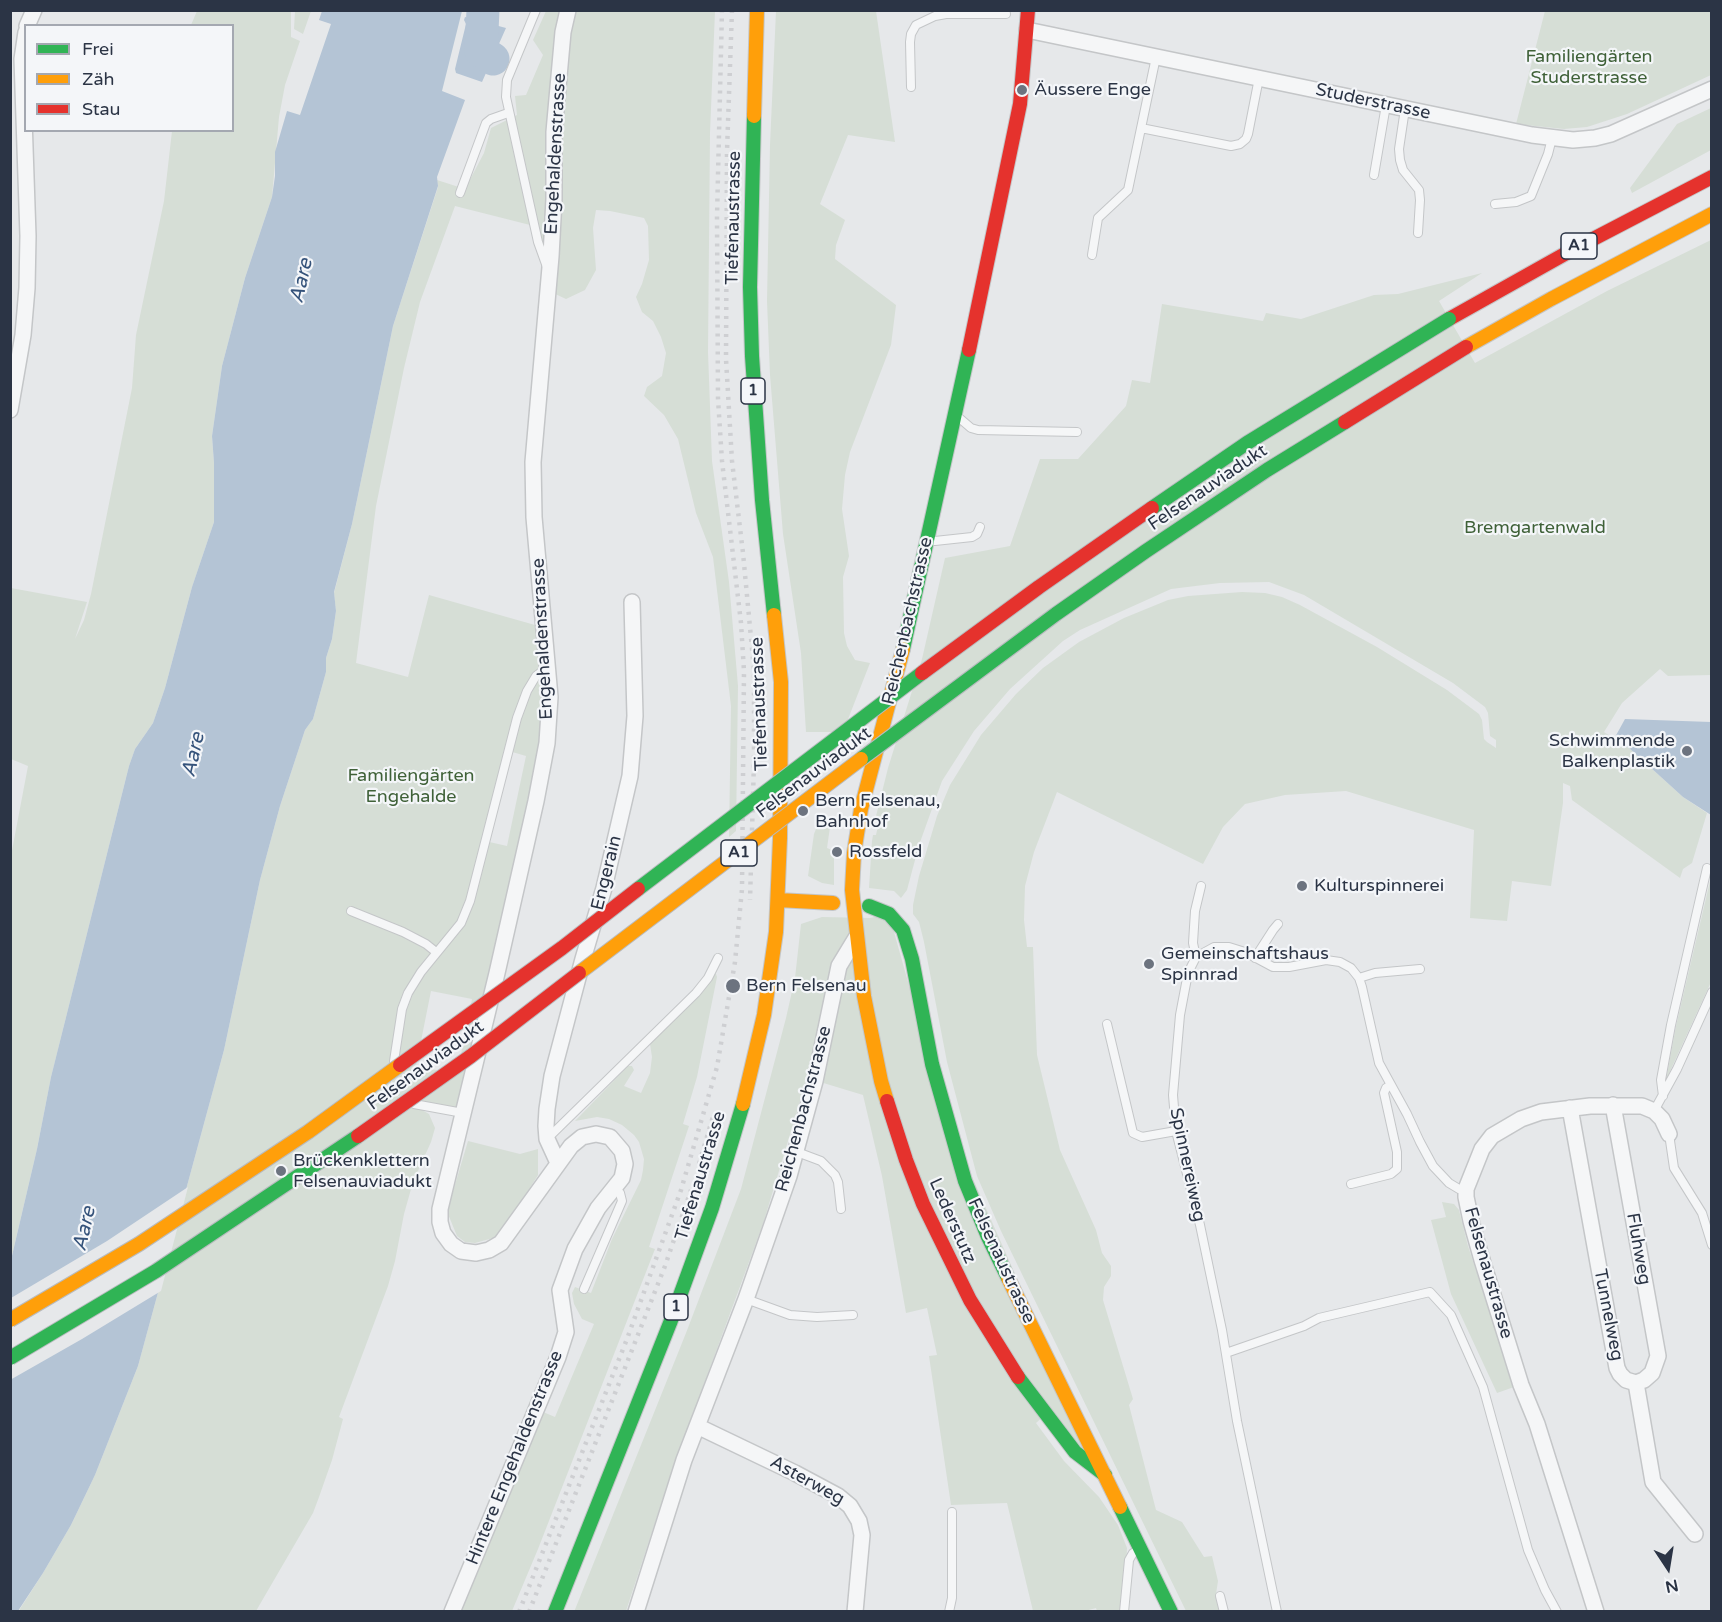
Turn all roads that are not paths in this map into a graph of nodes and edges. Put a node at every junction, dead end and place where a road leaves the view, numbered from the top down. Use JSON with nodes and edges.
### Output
{"nodes":[{"id":1,"x":34,"y":10,"type":"edge"},
{"id":2,"x":536,"y":10,"type":"edge"},
{"id":3,"x":568,"y":10,"type":"edge"},
{"id":4,"x":757,"y":10,"type":"edge"},
{"id":5,"x":1018,"y":16,"type":"edge"},
{"id":6,"x":28,"y":24,"type":"edge"},
{"id":7,"x":24,"y":38,"type":"edge"},
{"id":8,"x":1156,"y":57,"type":"junction"},
{"id":9,"x":16,"y":62,"type":"edge"},
{"id":10,"x":1259,"y":78,"type":"junction"},
{"id":11,"x":911,"y":87,"type":"dead end"},
{"id":12,"x":1712,"y":89,"type":"edge"},
{"id":13,"x":1386,"y":105,"type":"junction"},
{"id":14,"x":1405,"y":109,"type":"junction"},
{"id":15,"x":508,"y":113,"type":"junction"},
{"id":16,"x":1141,"y":128,"type":"junction"},
{"id":17,"x":1552,"y":138,"type":"junction"},
{"id":18,"x":1374,"y":175,"type":"dead end"},
{"id":19,"x":1712,"y":177,"type":"edge"},
{"id":20,"x":460,"y":193,"type":"dead end"},
{"id":21,"x":1495,"y":204,"type":"dead end"},
{"id":22,"x":1712,"y":214,"type":"edge"},
{"id":23,"x":1418,"y":233,"type":"dead end"},
{"id":24,"x":1092,"y":255,"type":"dead end"},
{"id":25,"x":550,"y":274,"type":"junction"},
{"id":26,"x":10,"y":410,"type":"edge"},
{"id":27,"x":954,"y":413,"type":"junction"},
{"id":28,"x":1077,"y":432,"type":"dead end"},
{"id":29,"x":980,"y":528,"type":"dead end"},
{"id":30,"x":927,"y":539,"type":"junction"},
{"id":31,"x":632,"y":602,"type":"dead end"},
{"id":32,"x":548,"y":672,"type":"junction"},
{"id":33,"x":1707,"y":868,"type":"dead end"},
{"id":34,"x":1201,"y":886,"type":"dead end"},
{"id":35,"x":778,"y":900,"type":"junction"},
{"id":36,"x":833,"y":903,"type":"dead end"},
{"id":37,"x":869,"y":906,"type":"dead end"},
{"id":38,"x":351,"y":911,"type":"dead end"},
{"id":39,"x":1278,"y":924,"type":"dead end"},
{"id":40,"x":856,"y":938,"type":"junction"},
{"id":41,"x":436,"y":952,"type":"junction"},
{"id":42,"x":1196,"y":957,"type":"junction"},
{"id":43,"x":718,"y":958,"type":"dead end"},
{"id":44,"x":1255,"y":958,"type":"junction"},
{"id":45,"x":1420,"y":969,"type":"dead end"},
{"id":46,"x":1359,"y":978,"type":"junction"},
{"id":47,"x":1712,"y":992,"type":"edge"},
{"id":48,"x":1107,"y":1024,"type":"dead end"},
{"id":49,"x":391,"y":1082,"type":"dead end"},
{"id":50,"x":1391,"y":1085,"type":"junction"},
{"id":51,"x":397,"y":1096,"type":"dead end"},
{"id":52,"x":1663,"y":1096,"type":"junction"},
{"id":53,"x":1612,"y":1105,"type":"junction"},
{"id":54,"x":1570,"y":1108,"type":"junction"},
{"id":55,"x":1654,"y":1111,"type":"junction"},
{"id":56,"x":463,"y":1113,"type":"junction"},
{"id":57,"x":1176,"y":1131,"type":"junction"},
{"id":58,"x":1669,"y":1134,"type":"joint"},
{"id":59,"x":547,"y":1138,"type":"junction"},
{"id":60,"x":796,"y":1152,"type":"junction"},
{"id":61,"x":558,"y":1163,"type":"junction"},
{"id":62,"x":1352,"y":1184,"type":"dead end"},
{"id":63,"x":615,"y":1188,"type":"junction"},
{"id":64,"x":1466,"y":1189,"type":"junction"},
{"id":65,"x":841,"y":1209,"type":"dead end"},
{"id":66,"x":1712,"y":1245,"type":"edge"},
{"id":67,"x":584,"y":1288,"type":"dead end"},
{"id":68,"x":746,"y":1299,"type":"junction"},
{"id":69,"x":853,"y":1315,"type":"dead end"},
{"id":70,"x":10,"y":1320,"type":"edge"},
{"id":71,"x":1226,"y":1353,"type":"junction"},
{"id":72,"x":10,"y":1358,"type":"edge"},
{"id":73,"x":1636,"y":1383,"type":"junction"},
{"id":74,"x":697,"y":1426,"type":"junction"},
{"id":75,"x":1105,"y":1475,"type":"junction"},
{"id":76,"x":952,"y":1512,"type":"dead end"},
{"id":77,"x":1695,"y":1534,"type":"dead end"},
{"id":78,"x":1140,"y":1549,"type":"junction"},
{"id":79,"x":1220,"y":1596,"type":"dead end"},
{"id":80,"x":452,"y":1611,"type":"edge"},
{"id":81,"x":555,"y":1611,"type":"edge"},
{"id":82,"x":636,"y":1611,"type":"edge"},
{"id":83,"x":855,"y":1611,"type":"edge"},
{"id":84,"x":949,"y":1611,"type":"edge"},
{"id":85,"x":1124,"y":1611,"type":"edge"},
{"id":86,"x":1171,"y":1611,"type":"edge"},
{"id":87,"x":1224,"y":1611,"type":"edge"},
{"id":88,"x":1277,"y":1611,"type":"edge"},
{"id":89,"x":1557,"y":1611,"type":"edge"},
{"id":90,"x":1596,"y":1611,"type":"edge"}],
"edges":[{"from":1,"to":6,"type":"street"},
{"from":2,"to":15,"type":"lane"},
{"from":3,"to":25,"type":"street","name":"Engehaldenstrasse"},
{"from":4,"to":35,"type":"main road","name":"Tiefenaustrasse","number":"1"},
{"from":5,"to":8,"type":"street","name":"Studerstrasse"},
{"from":5,"to":11,"type":"lane"},
{"from":5,"to":27,"type":"main road","name":"Reichenbachstrasse"},
{"from":7,"to":9,"type":"street"},
{"from":8,"to":10,"type":"street","name":"Studerstrasse"},
{"from":8,"to":16,"type":"lane"},
{"from":9,"to":26,"type":"street"},
{"from":10,"to":13,"type":"street","name":"Studerstrasse"},
{"from":10,"to":16,"type":"lane"},
{"from":12,"to":17,"type":"street","name":"Studerstrasse"},
{"from":13,"to":14,"type":"street","name":"Studerstrasse"},
{"from":13,"to":18,"type":"lane"},
{"from":14,"to":17,"type":"street","name":"Studerstrasse"},
{"from":14,"to":23,"type":"lane"},
{"from":15,"to":20,"type":"lane"},
{"from":15,"to":25,"type":"lane"},
{"from":16,"to":24,"type":"lane"},
{"from":17,"to":21,"type":"lane"},
{"from":19,"to":70,"type":"main road","name":"Felsenauviadukt","number":"A1","bridge":true},
{"from":22,"to":72,"type":"main road","name":"Felsenauviadukt","number":"A1","bridge":true},
{"from":25,"to":32,"type":"street","name":"Engehaldenstrasse"},
{"from":27,"to":28,"type":"lane"},
{"from":27,"to":30,"type":"main road","name":"Reichenbachstrasse"},
{"from":29,"to":30,"type":"lane"},
{"from":30,"to":40,"type":"main road","name":"Reichenbachstrasse"},
{"from":31,"to":59,"type":"street","name":"Engerain"},
{"from":32,"to":41,"type":"lane"},
{"from":32,"to":56,"type":"street","name":"Engehaldenstrasse"},
{"from":33,"to":52,"type":"lane"},
{"from":34,"to":42,"type":"lane"},
{"from":35,"to":36,"type":"main road"},
{"from":35,"to":81,"type":"main road","name":"Tiefenaustrasse","number":"1"},
{"from":37,"to":75,"type":"main road","name":"Felsenaustrasse"},
{"from":38,"to":41,"type":"lane"},
{"from":39,"to":44,"type":"lane"},
{"from":40,"to":60,"type":"street","name":"Reichenbachstrasse"},
{"from":40,"to":75,"type":"main road","name":"Lederstutz"},
{"from":41,"to":49,"type":"lane"},
{"from":42,"to":44,"type":"lane"},
{"from":42,"to":57,"type":"lane","name":"Spinnereiweg"},
{"from":43,"to":59,"type":"lane"},
{"from":44,"to":46,"type":"lane"},
{"from":45,"to":46,"type":"lane"},
{"from":46,"to":50,"type":"lane"},
{"from":47,"to":52,"type":"lane"},
{"from":48,"to":57,"type":"lane"},
{"from":50,"to":62,"type":"lane"},
{"from":50,"to":64,"type":"lane"},
{"from":51,"to":56,"type":"lane"},
{"from":52,"to":55,"type":"lane"},
{"from":53,"to":54,"type":"street","name":"Felsenaustrasse"},
{"from":53,"to":55,"type":"street","name":"Felsenaustrasse"},
{"from":53,"to":73,"type":"street","name":"Fluhweg"},
{"from":54,"to":64,"type":"street","name":"Felsenaustrasse"},
{"from":54,"to":73,"type":"street","name":"Tunnelweg"},
{"from":55,"to":58,"type":"street"},
{"from":56,"to":61,"type":"street","name":"Engehaldenstrasse"},
{"from":57,"to":71,"type":"lane","name":"Spinnereiweg"},
{"from":58,"to":66,"type":"lane"},
{"from":59,"to":61,"type":"street","name":"Engerain"},
{"from":60,"to":65,"type":"lane"},
{"from":60,"to":68,"type":"street","name":"Reichenbachstrasse"},
{"from":61,"to":63,"type":"street","name":"Hintere Engehaldenstrasse"},
{"from":63,"to":67,"type":"lane"},
{"from":63,"to":80,"type":"street","name":"Hintere Engehaldenstrasse"},
{"from":64,"to":90,"type":"street","name":"Felsenaustrasse"},
{"from":68,"to":69,"type":"lane"},
{"from":68,"to":74,"type":"street","name":"Reichenbachstrasse"},
{"from":71,"to":88,"type":"lane","name":"Spinnereiweg"},
{"from":71,"to":89,"type":"lane"},
{"from":73,"to":77,"type":"street","name":"Tunnelweg"},
{"from":74,"to":82,"type":"street","name":"Reichenbachstrasse"},
{"from":74,"to":83,"type":"street","name":"Asterweg"},
{"from":75,"to":78,"type":"main road","name":"Felsenaustrasse"},
{"from":76,"to":84,"type":"lane"},
{"from":78,"to":85,"type":"lane"},
{"from":78,"to":86,"type":"main road","name":"Felsenaustrasse"},
{"from":79,"to":87,"type":"lane"}]}
